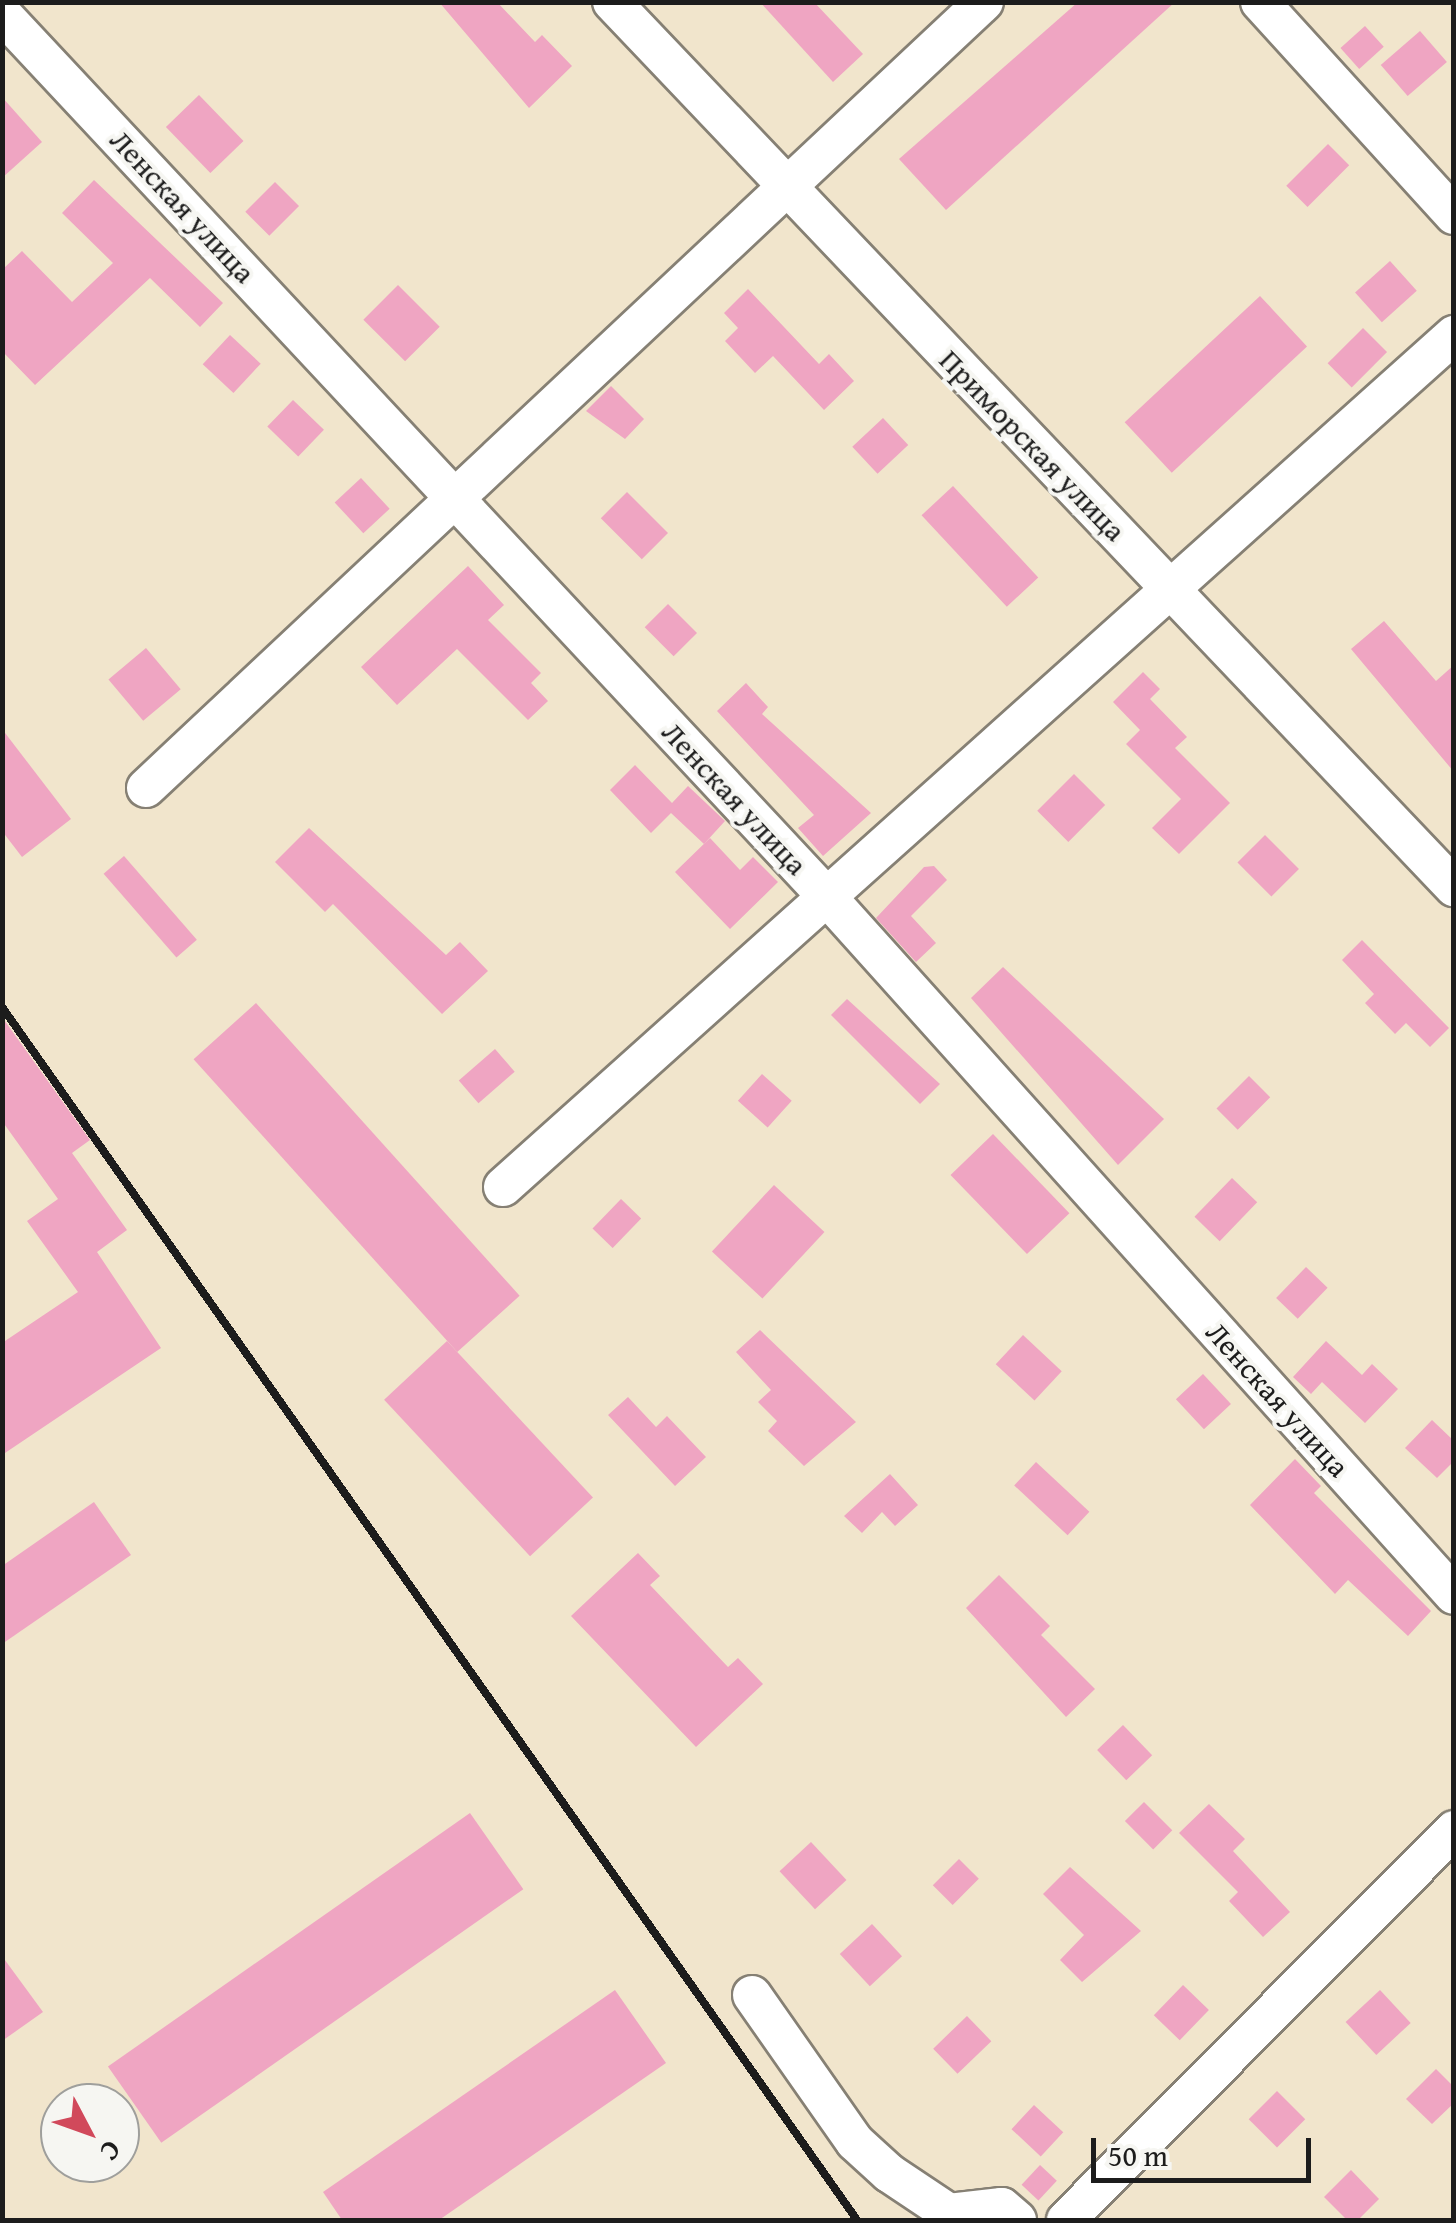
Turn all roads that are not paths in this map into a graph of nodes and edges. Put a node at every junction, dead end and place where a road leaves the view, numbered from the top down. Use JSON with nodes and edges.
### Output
{"nodes":[{"id":1,"x":612,"y":2,"type":"edge"},
{"id":2,"x":984,"y":2,"type":"edge"},
{"id":3,"x":1260,"y":2,"type":"edge"},
{"id":4,"x":2,"y":14,"type":"edge"},
{"id":5,"x":786,"y":188,"type":"junction"},
{"id":6,"x":1454,"y":215,"type":"edge"},
{"id":7,"x":1454,"y":335,"type":"edge"},
{"id":8,"x":454,"y":499,"type":"junction"},
{"id":9,"x":1173,"y":591,"type":"junction"},
{"id":10,"x":146,"y":788,"type":"dead end"},
{"id":11,"x":1454,"y":887,"type":"edge"},
{"id":12,"x":828,"y":897,"type":"junction"},
{"id":13,"x":503,"y":1187,"type":"dead end"},
{"id":14,"x":1454,"y":1596,"type":"edge"},
{"id":15,"x":1454,"y":1830,"type":"edge"},
{"id":16,"x":752,"y":1995,"type":"dead end"},
{"id":17,"x":1017,"y":2220,"type":"edge"},
{"id":18,"x":1066,"y":2220,"type":"edge"}],
"edges":[{"from":1,"to":5,"type":"street","name":"Приморская улица"},
{"from":2,"to":5,"type":"street"},
{"from":3,"to":6,"type":"street"},
{"from":4,"to":8,"type":"street","name":"Ленская улица"},
{"from":5,"to":8,"type":"street"},
{"from":5,"to":9,"type":"street","name":"Приморская улица"},
{"from":7,"to":9,"type":"street"},
{"from":8,"to":10,"type":"street"},
{"from":8,"to":12,"type":"street","name":"Ленская улица"},
{"from":9,"to":11,"type":"street","name":"Приморская улица"},
{"from":9,"to":12,"type":"street"},
{"from":12,"to":13,"type":"street"},
{"from":12,"to":14,"type":"street","name":"Ленская улица"},
{"from":15,"to":18,"type":"street"},
{"from":16,"to":17,"type":"street"}]}
